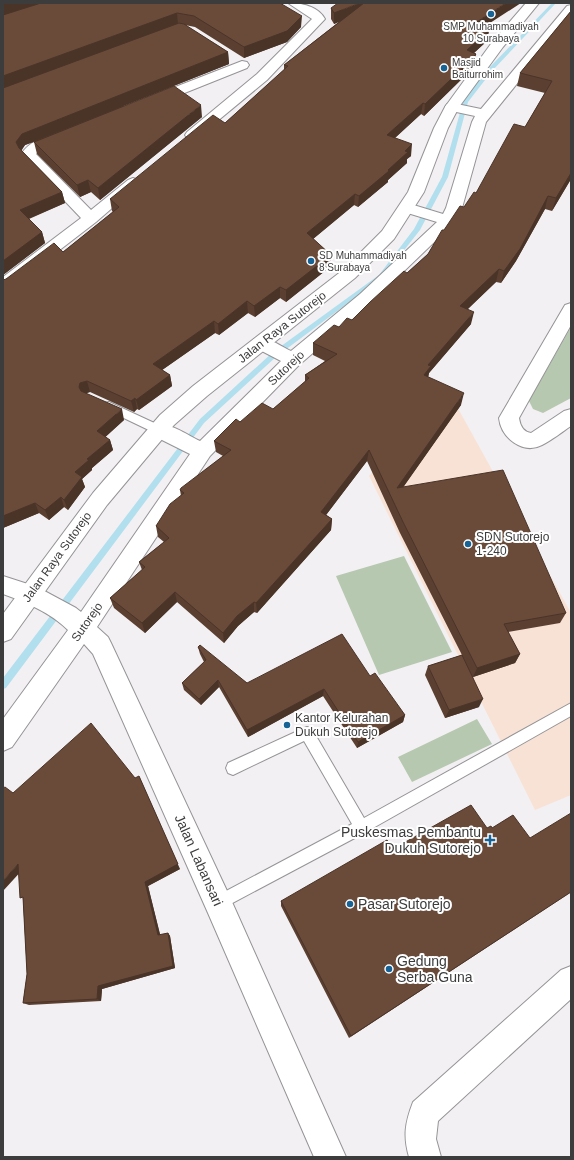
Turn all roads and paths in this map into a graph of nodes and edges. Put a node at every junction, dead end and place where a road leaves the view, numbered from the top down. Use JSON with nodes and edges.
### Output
{"nodes":[{"id":1,"x":294,"y":3,"type":"edge"},
{"id":2,"x":533,"y":3,"type":"edge"},
{"id":3,"x":568,"y":6,"type":"edge"},
{"id":4,"x":229,"y":56,"type":"edge"},
{"id":5,"x":242,"y":65,"type":"junction"},
{"id":6,"x":262,"y":77,"type":"junction"},
{"id":7,"x":141,"y":105,"type":"edge"},
{"id":8,"x":455,"y":108,"type":"junction"},
{"id":9,"x":482,"y":114,"type":"junction"},
{"id":10,"x":76,"y":131,"type":"edge"},
{"id":11,"x":182,"y":143,"type":"edge"},
{"id":12,"x":145,"y":173,"type":"edge"},
{"id":13,"x":413,"y":210,"type":"junction"},
{"id":14,"x":90,"y":219,"type":"junction"},
{"id":15,"x":443,"y":219,"type":"junction"},
{"id":16,"x":3,"y":284,"type":"edge"},
{"id":17,"x":571,"y":309,"type":"edge"},
{"id":18,"x":278,"y":353,"type":"junction"},
{"id":19,"x":102,"y":403,"type":"edge"},
{"id":20,"x":571,"y":416,"type":"edge"},
{"id":21,"x":164,"y":432,"type":"junction"},
{"id":22,"x":201,"y":449,"type":"junction"},
{"id":23,"x":3,"y":585,"type":"edge"},
{"id":24,"x":57,"y":610,"type":"junction"},
{"id":25,"x":3,"y":632,"type":"edge"},
{"id":26,"x":571,"y":709,"type":"edge"},
{"id":27,"x":3,"y":739,"type":"edge"},
{"id":28,"x":233,"y":768,"type":"dead end"},
{"id":29,"x":361,"y":827,"type":"junction"},
{"id":30,"x":218,"y":903,"type":"junction"},
{"id":31,"x":571,"y":980,"type":"edge"},
{"id":32,"x":330,"y":1157,"type":"edge"},
{"id":33,"x":425,"y":1157,"type":"edge"}],
"edges":[{"from":1,"to":6,"type":"street"},
{"from":2,"to":8,"type":"street","name":"Jalan Raya Sutorejo"},
{"from":3,"to":9,"type":"street","name":"Sutorejo"},
{"from":4,"to":5,"type":"street"},
{"from":5,"to":6,"type":"street"},
{"from":5,"to":7,"type":"street"},
{"from":6,"to":11,"type":"street"},
{"from":8,"to":9,"type":"street"},
{"from":8,"to":13,"type":"street","name":"Jalan Raya Sutorejo"},
{"from":9,"to":15,"type":"street","name":"Sutorejo"},
{"from":10,"to":14,"type":"street"},
{"from":12,"to":14,"type":"street"},
{"from":13,"to":15,"type":"street"},
{"from":13,"to":18,"type":"street","name":"Jalan Raya Sutorejo"},
{"from":14,"to":16,"type":"street"},
{"from":15,"to":18,"type":"street","name":"Sutorejo"},
{"from":17,"to":20,"type":"street"},
{"from":18,"to":21,"type":"street","name":"Jalan Raya Sutorejo"},
{"from":18,"to":22,"type":"street","name":"Sutorejo"},
{"from":19,"to":21,"type":"lane"},
{"from":21,"to":22,"type":"street"},
{"from":21,"to":24,"type":"street","name":"Jalan Raya Sutorejo"},
{"from":22,"to":24,"type":"street","name":"Sutorejo"},
{"from":23,"to":24,"type":"street"},
{"from":24,"to":25,"type":"street","name":"Jalan Raya Sutorejo"},
{"from":24,"to":27,"type":"street","name":"Sutorejo"},
{"from":24,"to":30,"type":"street","name":"Jalan Labansari"},
{"from":26,"to":29,"type":"lane"},
{"from":28,"to":29,"type":"lane"},
{"from":29,"to":30,"type":"lane"},
{"from":30,"to":32,"type":"street","name":"Jalan Labansari"},
{"from":31,"to":33,"type":"street"}]}
